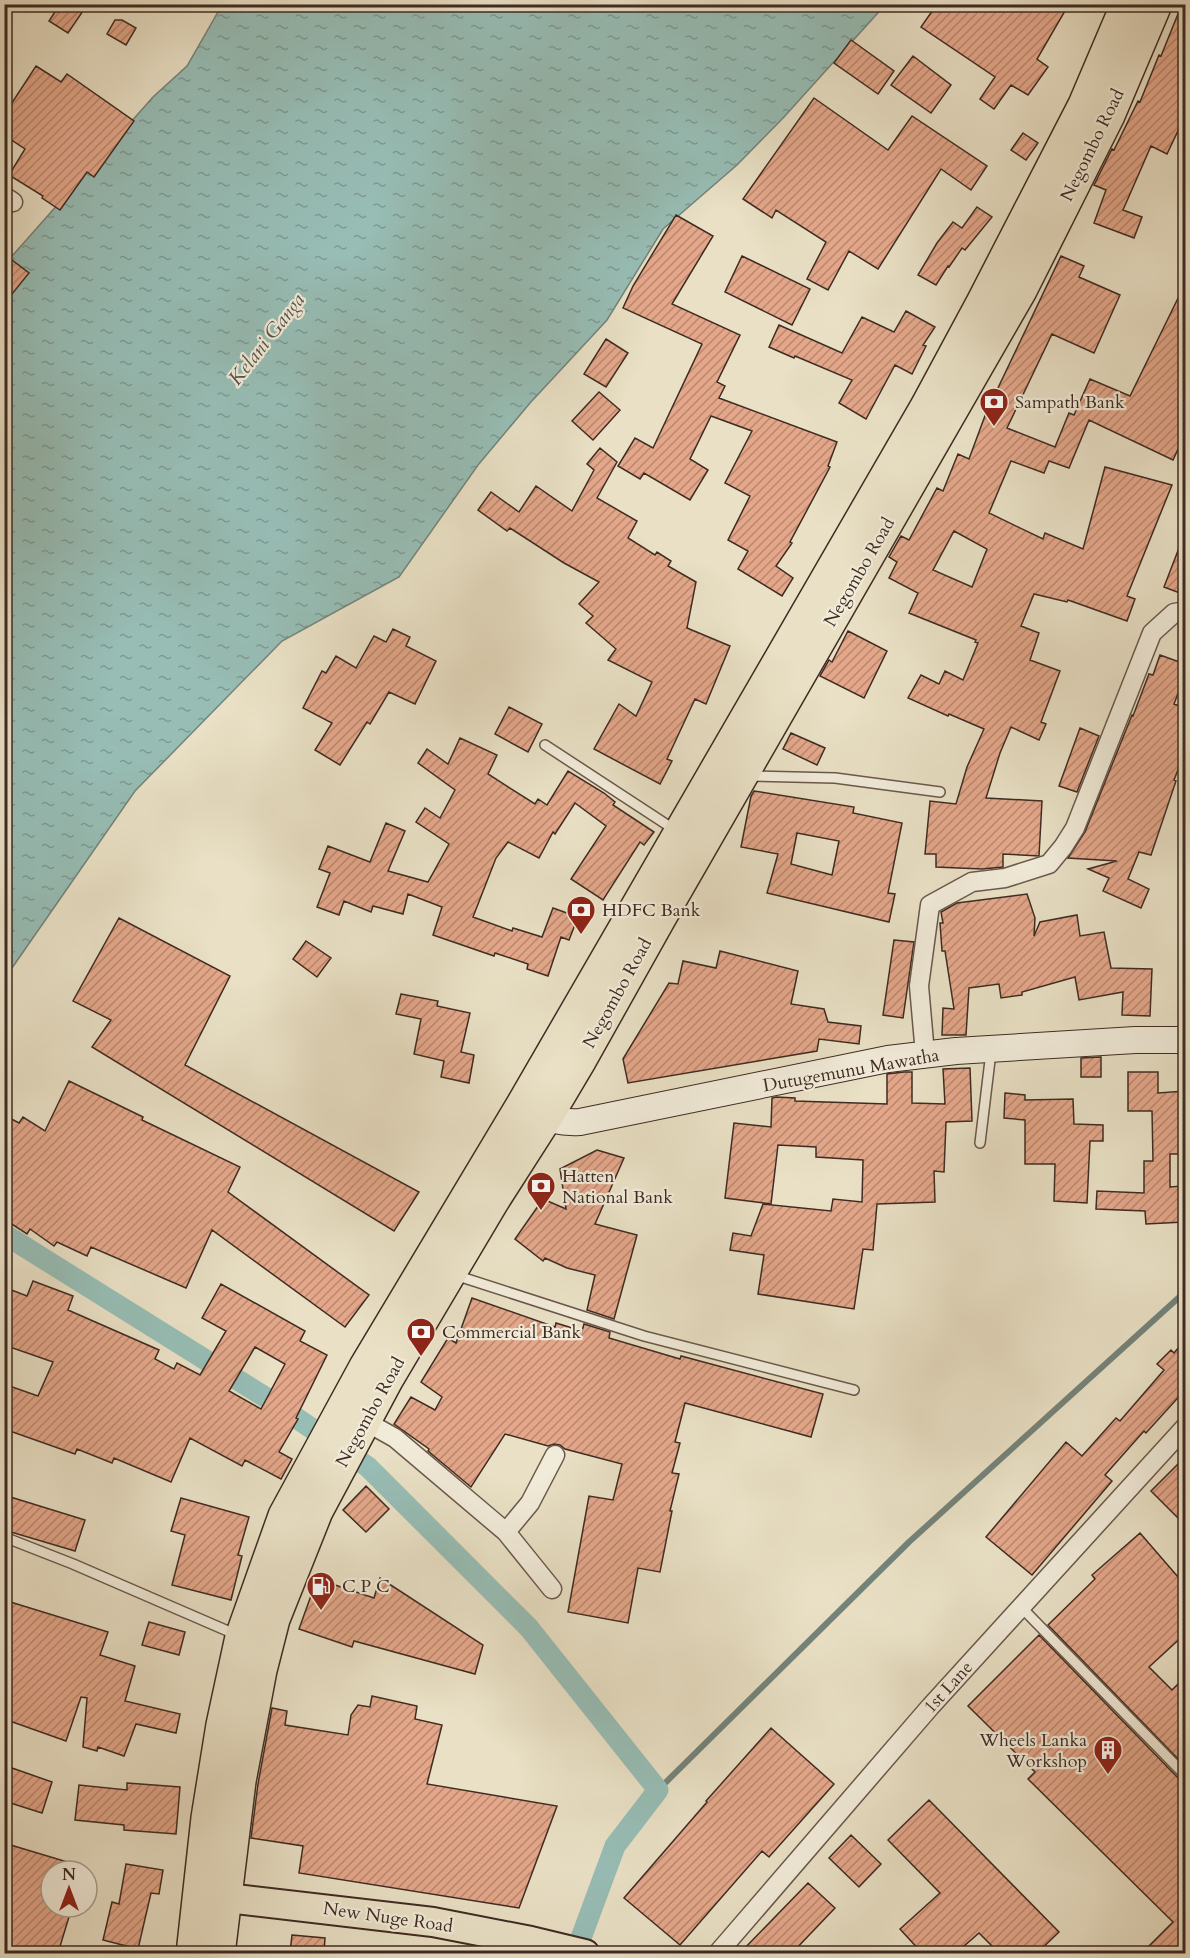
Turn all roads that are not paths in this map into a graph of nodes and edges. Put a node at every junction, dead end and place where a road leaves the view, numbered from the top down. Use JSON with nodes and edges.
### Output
{"nodes":[{"id":1,"x":1128,"y":4,"type":"edge"},
{"id":2,"x":1155,"y":4,"type":"edge"},
{"id":3,"x":1185,"y":611,"type":"edge"},
{"id":4,"x":545,"y":745,"type":"dead end"},
{"id":5,"x":740,"y":776,"type":"junction"},
{"id":6,"x":940,"y":792,"type":"dead end"},
{"id":7,"x":679,"y":833,"type":"junction"},
{"id":8,"x":1185,"y":1040,"type":"edge"},
{"id":9,"x":991,"y":1050,"type":"junction"},
{"id":10,"x":925,"y":1054,"type":"junction"},
{"id":11,"x":534,"y":1112,"type":"junction"},
{"id":12,"x":980,"y":1143,"type":"dead end"},
{"id":13,"x":450,"y":1273,"type":"junction"},
{"id":14,"x":855,"y":1390,"type":"dead end"},
{"id":15,"x":354,"y":1421,"type":"junction"},
{"id":16,"x":1185,"y":1426,"type":"edge"},
{"id":17,"x":555,"y":1455,"type":"dead end"},
{"id":18,"x":329,"y":1460,"type":"junction"},
{"id":19,"x":506,"y":1532,"type":"junction"},
{"id":20,"x":4,"y":1537,"type":"edge"},
{"id":21,"x":552,"y":1589,"type":"dead end"},
{"id":22,"x":1021,"y":1607,"type":"junction"},
{"id":23,"x":242,"y":1637,"type":"junction"},
{"id":24,"x":1185,"y":1776,"type":"edge"},
{"id":25,"x":213,"y":1896,"type":"junction"},
{"id":26,"x":192,"y":1953,"type":"edge"},
{"id":27,"x":218,"y":1953,"type":"edge"},
{"id":28,"x":585,"y":1953,"type":"edge"},
{"id":29,"x":717,"y":1953,"type":"edge"}],
"edges":[{"from":1,"to":7,"type":"highway","name":"Negombo Road"},
{"from":2,"to":5,"type":"highway","name":"Negombo Road"},
{"from":3,"to":10,"type":"street"},
{"from":4,"to":7,"type":"lane"},
{"from":5,"to":6,"type":"lane"},
{"from":5,"to":11,"type":"highway","name":"Negombo Road"},
{"from":7,"to":11,"type":"highway","name":"Negombo Road"},
{"from":8,"to":9,"type":"street","name":"Dutugemunu Mawatha"},
{"from":9,"to":10,"type":"street","name":"Dutugemunu Mawatha"},
{"from":9,"to":12,"type":"lane"},
{"from":10,"to":11,"type":"street","name":"Dutugemunu Mawatha"},
{"from":11,"to":13,"type":"highway","name":"Negombo Road"},
{"from":11,"to":15,"type":"highway","name":"Negombo Road"},
{"from":13,"to":14,"type":"lane"},
{"from":13,"to":15,"type":"highway","name":"Negombo Road"},
{"from":15,"to":18,"type":"highway","name":"Negombo Road"},
{"from":15,"to":19,"type":"street"},
{"from":16,"to":22,"type":"street","name":"1st Lane"},
{"from":17,"to":19,"type":"street"},
{"from":18,"to":23,"type":"highway","name":"Negombo Road"},
{"from":18,"to":25,"type":"highway","name":"Negombo Road"},
{"from":19,"to":21,"type":"street"},
{"from":20,"to":23,"type":"lane"},
{"from":22,"to":24,"type":"lane"},
{"from":22,"to":29,"type":"street","name":"1st Lane"},
{"from":23,"to":25,"type":"highway","name":"Negombo Road"},
{"from":25,"to":26,"type":"highway","name":"Negombo Road"},
{"from":25,"to":27,"type":"highway","name":"Negombo Road"},
{"from":25,"to":28,"type":"main road","name":"New Nuge Road"}]}
